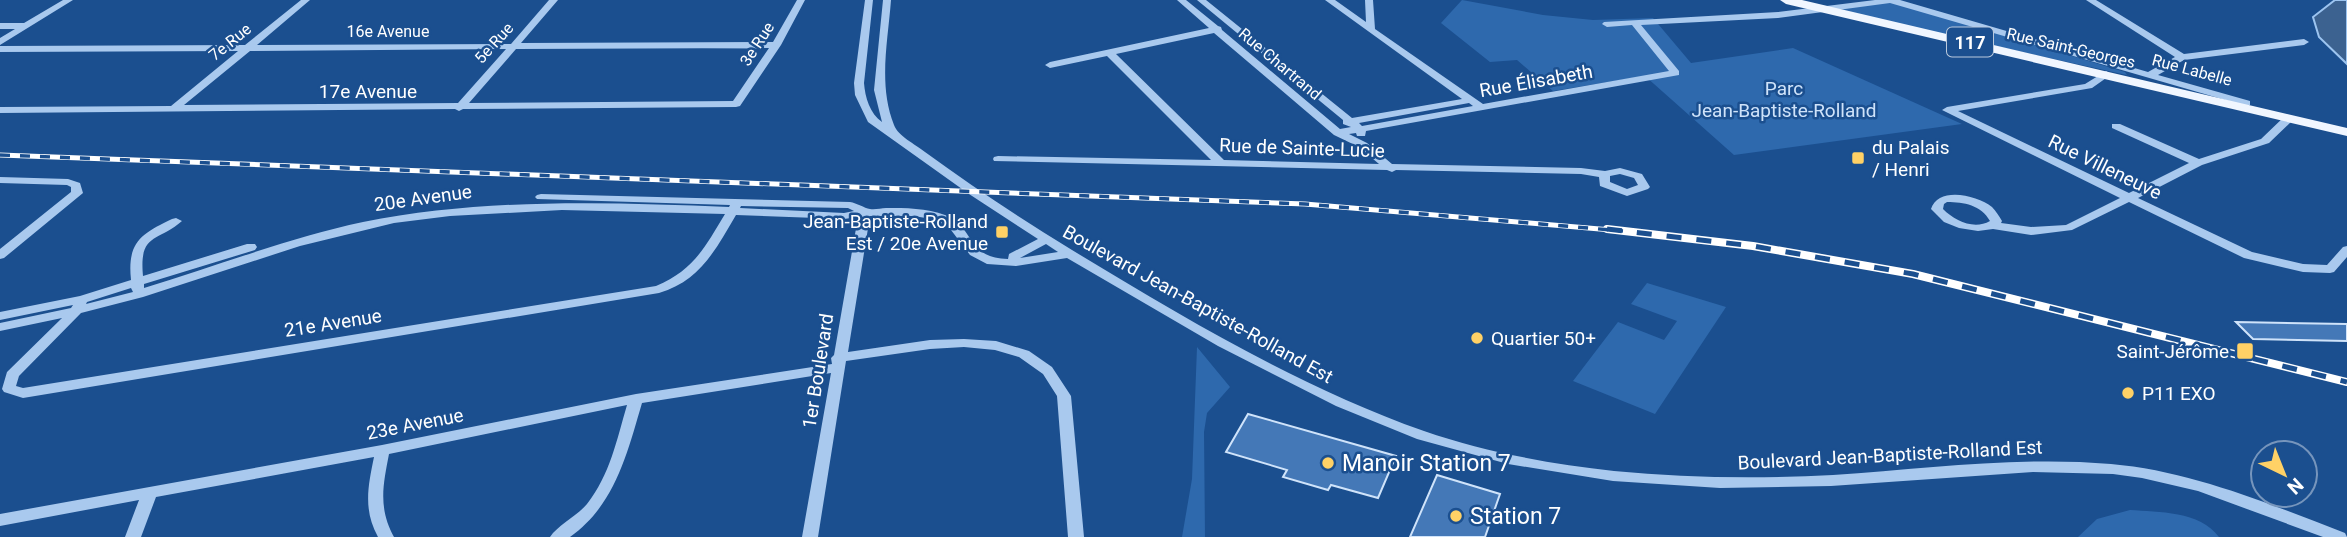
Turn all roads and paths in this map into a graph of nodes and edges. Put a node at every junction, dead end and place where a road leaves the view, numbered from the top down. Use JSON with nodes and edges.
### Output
{"nodes":[{"id":1,"x":69,"y":0,"type":"edge"},
{"id":2,"x":306,"y":0,"type":"edge"},
{"id":3,"x":554,"y":0,"type":"edge"},
{"id":4,"x":801,"y":0,"type":"edge"},
{"id":5,"x":869,"y":0,"type":"edge"},
{"id":6,"x":887,"y":0,"type":"edge"},
{"id":7,"x":1181,"y":0,"type":"edge"},
{"id":8,"x":1201,"y":0,"type":"edge"},
{"id":9,"x":1329,"y":0,"type":"edge"},
{"id":10,"x":1369,"y":0,"type":"edge"},
{"id":11,"x":1786,"y":0,"type":"edge"},
{"id":12,"x":1888,"y":0,"type":"edge"},
{"id":13,"x":1904,"y":0,"type":"edge"},
{"id":14,"x":2091,"y":0,"type":"edge"},
{"id":15,"x":1826,"y":9,"type":"junction"},
{"id":16,"x":884,"y":22,"type":"junction"},
{"id":17,"x":865,"y":23,"type":"junction"},
{"id":18,"x":1635,"y":23,"type":"junction"},
{"id":19,"x":1607,"y":24,"type":"dead end"},
{"id":20,"x":0,"y":26,"type":"edge"},
{"id":21,"x":25,"y":26,"type":"junction"},
{"id":22,"x":1232,"y":26,"type":"junction"},
{"id":23,"x":1215,"y":29,"type":"junction"},
{"id":24,"x":1371,"y":30,"type":"junction"},
{"id":25,"x":0,"y":42,"type":"edge"},
{"id":26,"x":2304,"y":42,"type":"dead end"},
{"id":27,"x":776,"y":45,"type":"junction"},
{"id":28,"x":516,"y":46,"type":"junction"},
{"id":29,"x":247,"y":48,"type":"junction"},
{"id":30,"x":0,"y":49,"type":"edge"},
{"id":31,"x":881,"y":49,"type":"junction"},
{"id":32,"x":861,"y":50,"type":"junction"},
{"id":33,"x":1110,"y":52,"type":"junction"},
{"id":34,"x":2182,"y":57,"type":"junction"},
{"id":35,"x":1050,"y":65,"type":"dead end"},
{"id":36,"x":2106,"y":74,"type":"junction"},
{"id":37,"x":2151,"y":80,"type":"junction"},
{"id":38,"x":1471,"y":100,"type":"junction"},
{"id":39,"x":736,"y":104,"type":"joint"},
{"id":40,"x":459,"y":108,"type":"junction"},
{"id":41,"x":1482,"y":108,"type":"junction"},
{"id":42,"x":173,"y":109,"type":"junction"},
{"id":43,"x":0,"y":110,"type":"edge"},
{"id":44,"x":2289,"y":118,"type":"junction"},
{"id":45,"x":1350,"y":121,"type":"junction"},
{"id":46,"x":1327,"y":125,"type":"junction"},
{"id":47,"x":2347,"y":125,"type":"edge"},
{"id":48,"x":2116,"y":126,"type":"dead end"},
{"id":49,"x":1361,"y":130,"type":"junction"},
{"id":50,"x":890,"y":131,"type":"junction"},
{"id":51,"x":2347,"y":132,"type":"edge"},
{"id":52,"x":1338,"y":133,"type":"junction"},
{"id":53,"x":1363,"y":145,"type":"junction"},
{"id":54,"x":998,"y":159,"type":"dead end"},
{"id":55,"x":1220,"y":163,"type":"junction"},
{"id":56,"x":2198,"y":163,"type":"junction"},
{"id":57,"x":1392,"y":169,"type":"junction"},
{"id":58,"x":1605,"y":174,"type":"dead end"},
{"id":59,"x":0,"y":180,"type":"edge"},
{"id":60,"x":77,"y":193,"type":"joint"},
{"id":61,"x":2127,"y":198,"type":"junction"},
{"id":62,"x":735,"y":207,"type":"junction"},
{"id":63,"x":865,"y":211,"type":"junction"},
{"id":64,"x":176,"y":220,"type":"dead end"},
{"id":65,"x":1993,"y":225,"type":"dead end"},
{"id":66,"x":1045,"y":240,"type":"junction"},
{"id":67,"x":2347,"y":250,"type":"edge"},
{"id":68,"x":1068,"y":254,"type":"junction"},
{"id":69,"x":0,"y":255,"type":"edge"},
{"id":70,"x":1003,"y":261,"type":"junction"},
{"id":71,"x":138,"y":289,"type":"junction"},
{"id":72,"x":79,"y":305,"type":"junction"},
{"id":73,"x":0,"y":316,"type":"edge"},
{"id":74,"x":0,"y":327,"type":"edge"},
{"id":75,"x":838,"y":363,"type":"junction"},
{"id":76,"x":636,"y":399,"type":"junction"},
{"id":77,"x":383,"y":450,"type":"junction"},
{"id":78,"x":150,"y":492,"type":"junction"},
{"id":79,"x":0,"y":520,"type":"edge"},
{"id":80,"x":133,"y":537,"type":"edge"},
{"id":81,"x":386,"y":537,"type":"edge"},
{"id":82,"x":558,"y":537,"type":"edge"},
{"id":83,"x":810,"y":537,"type":"edge"},
{"id":84,"x":1076,"y":537,"type":"edge"},
{"id":85,"x":2339,"y":537,"type":"edge"}],
"edges":[{"from":1,"to":21,"type":"street"},
{"from":2,"to":29,"type":"street","name":"7e Rue"},
{"from":3,"to":28,"type":"street","name":"5e Rue"},
{"from":4,"to":27,"type":"street","name":"3e Rue"},
{"from":5,"to":17,"type":"street","name":"Boulevard Jean-Baptiste-Rolland Est"},
{"from":6,"to":16,"type":"street"},
{"from":7,"to":23,"type":"street","name":"Rue Chartrand"},
{"from":8,"to":22,"type":"street","name":"Rue Chartrand"},
{"from":9,"to":24,"type":"street"},
{"from":10,"to":24,"type":"street"},
{"from":11,"to":15,"type":"main road","name":"Rue Saint-Georges","number":"117"},
{"from":12,"to":13,"type":"street"},
{"from":12,"to":15,"type":"street"},
{"from":12,"to":37,"type":"street","name":"Rue Labelle"},
{"from":14,"to":34,"type":"street"},
{"from":15,"to":18,"type":"street"},
{"from":15,"to":36,"type":"main road","name":"Rue Saint-Georges","number":"117"},
{"from":16,"to":17,"type":"street"},
{"from":16,"to":31,"type":"street"},
{"from":17,"to":32,"type":"street","name":"Boulevard Jean-Baptiste-Rolland Est"},
{"from":18,"to":19,"type":"street"},
{"from":18,"to":41,"type":"street","name":"Rue Élisabeth"},
{"from":20,"to":21,"type":"street"},
{"from":21,"to":25,"type":"street"},
{"from":22,"to":23,"type":"street"},
{"from":22,"to":45,"type":"street","name":"Rue Chartrand"},
{"from":23,"to":33,"type":"street"},
{"from":23,"to":46,"type":"street","name":"Rue Chartrand"},
{"from":24,"to":38,"type":"street"},
{"from":26,"to":34,"type":"street"},
{"from":27,"to":28,"type":"street","name":"16e Avenue"},
{"from":27,"to":39,"type":"street","name":"3e Rue"},
{"from":28,"to":29,"type":"street","name":"16e Avenue"},
{"from":28,"to":40,"type":"street","name":"5e Rue"},
{"from":29,"to":30,"type":"street","name":"16e Avenue"},
{"from":29,"to":42,"type":"street","name":"7e Rue"},
{"from":31,"to":32,"type":"street"},
{"from":31,"to":50,"type":"street"},
{"from":32,"to":50,"type":"street","name":"Boulevard Jean-Baptiste-Rolland Est"},
{"from":33,"to":35,"type":"street"},
{"from":33,"to":55,"type":"street"},
{"from":34,"to":37,"type":"street"},
{"from":36,"to":37,"type":"main road","name":"Rue Saint-Georges","number":"117"},
{"from":36,"to":61,"type":"street","name":"Rue Villeneuve"},
{"from":37,"to":44,"type":"main road","name":"Rue Saint-Georges","number":"117"},
{"from":37,"to":47,"type":"main road","name":"Rue Labelle","number":"117"},
{"from":38,"to":41,"type":"street"},
{"from":38,"to":45,"type":"street","name":"Rue Élisabeth"},
{"from":39,"to":40,"type":"street","name":"17e Avenue"},
{"from":40,"to":42,"type":"street","name":"17e Avenue"},
{"from":41,"to":49,"type":"street","name":"Rue Élisabeth"},
{"from":42,"to":43,"type":"street","name":"17e Avenue"},
{"from":44,"to":51,"type":"main road","name":"Rue Saint-Georges","number":"117"},
{"from":44,"to":56,"type":"street"},
{"from":45,"to":46,"type":"street","name":"Rue Élisabeth"},
{"from":45,"to":49,"type":"street","name":"Rue Chartrand"},
{"from":46,"to":52,"type":"street","name":"Rue Chartrand"},
{"from":48,"to":56,"type":"street"},
{"from":49,"to":52,"type":"street","name":"Rue Élisabeth"},
{"from":49,"to":53,"type":"street"},
{"from":50,"to":66,"type":"street","name":"Boulevard Jean-Baptiste-Rolland Est"},
{"from":52,"to":53,"type":"street","name":"Rue Chartrand"},
{"from":53,"to":57,"type":"street","name":"Rue Chartrand"},
{"from":54,"to":55,"type":"street","name":"Rue de Sainte-Lucie"},
{"from":55,"to":57,"type":"street","name":"Rue de Sainte-Lucie"},
{"from":56,"to":61,"type":"street"},
{"from":57,"to":58,"type":"street","name":"Rue de Sainte-Lucie"},
{"from":59,"to":60,"type":"street"},
{"from":60,"to":69,"type":"street"},
{"from":61,"to":65,"type":"street"},
{"from":61,"to":67,"type":"street","name":"Rue Villeneuve"},
{"from":62,"to":63,"type":"street","name":"20e Avenue"},
{"from":62,"to":71,"type":"street","name":"20e Avenue"},
{"from":62,"to":72,"type":"street","name":"21e Avenue"},
{"from":63,"to":70,"type":"street","name":"20e Avenue"},
{"from":63,"to":75,"type":"street","name":"1er Boulevard"},
{"from":64,"to":71,"type":"street"},
{"from":66,"to":68,"type":"street","name":"Boulevard Jean-Baptiste-Rolland Est"},
{"from":66,"to":70,"type":"street"},
{"from":68,"to":70,"type":"street","name":"20e Avenue"},
{"from":68,"to":85,"type":"street","name":"Boulevard Jean-Baptiste-Rolland Est"},
{"from":71,"to":72,"type":"street","name":"20e Avenue"},
{"from":72,"to":73,"type":"street","name":"20e Avenue"},
{"from":72,"to":74,"type":"street","name":"20e Avenue"},
{"from":75,"to":76,"type":"street","name":"23e Avenue"},
{"from":75,"to":83,"type":"street","name":"1er Boulevard"},
{"from":75,"to":84,"type":"street","name":"23e Avenue"},
{"from":76,"to":77,"type":"street","name":"23e Avenue"},
{"from":76,"to":82,"type":"street"},
{"from":77,"to":78,"type":"street","name":"23e Avenue"},
{"from":77,"to":81,"type":"street"},
{"from":78,"to":79,"type":"street","name":"23e Avenue"},
{"from":78,"to":80,"type":"street"}]}
